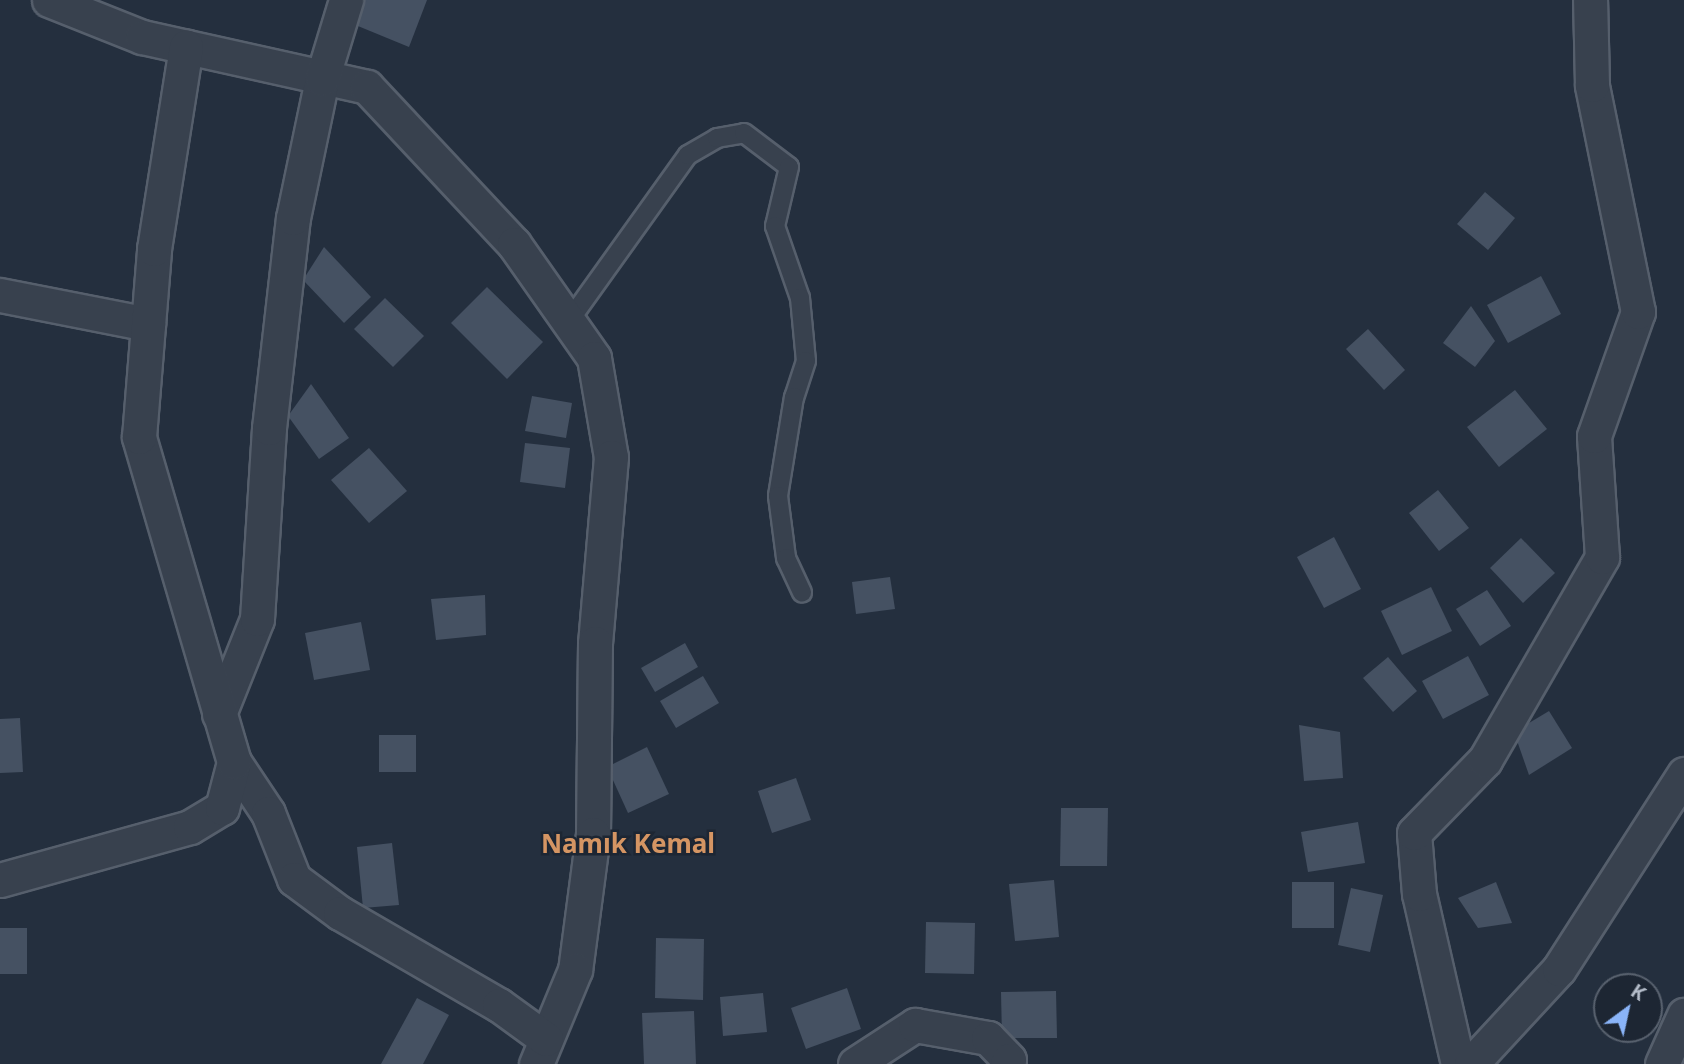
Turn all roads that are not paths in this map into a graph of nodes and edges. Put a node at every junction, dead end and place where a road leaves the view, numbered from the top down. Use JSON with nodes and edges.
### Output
{"nodes":[{"id":1,"x":49,"y":0,"type":"edge"},
{"id":2,"x":346,"y":0,"type":"edge"},
{"id":3,"x":1590,"y":0,"type":"edge"},
{"id":4,"x":186,"y":47,"type":"junction"},
{"id":5,"x":322,"y":79,"type":"junction"},
{"id":6,"x":0,"y":295,"type":"edge"},
{"id":7,"x":569,"y":321,"type":"junction"},
{"id":8,"x":148,"y":324,"type":"junction"},
{"id":9,"x":802,"y":592,"type":"dead end"},
{"id":10,"x":219,"y":714,"type":"junction"},
{"id":11,"x":234,"y":762,"type":"junction"},
{"id":12,"x":1684,"y":775,"type":"edge"},
{"id":13,"x":0,"y":880,"type":"edge"},
{"id":14,"x":541,"y":1051,"type":"edge"},
{"id":15,"x":855,"y":1064,"type":"edge"},
{"id":16,"x":1007,"y":1064,"type":"edge"},
{"id":17,"x":1458,"y":1064,"type":"edge"},
{"id":18,"x":1471,"y":1064,"type":"edge"}],
"edges":[{"from":1,"to":4,"type":"street"},
{"from":2,"to":5,"type":"street"},
{"from":3,"to":17,"type":"street"},
{"from":4,"to":5,"type":"street"},
{"from":4,"to":8,"type":"street"},
{"from":5,"to":7,"type":"street"},
{"from":5,"to":10,"type":"street"},
{"from":6,"to":8,"type":"street"},
{"from":7,"to":9,"type":"lane"},
{"from":7,"to":14,"type":"street"},
{"from":8,"to":10,"type":"street"},
{"from":10,"to":11,"type":"street"},
{"from":11,"to":13,"type":"street"},
{"from":11,"to":14,"type":"street"},
{"from":12,"to":18,"type":"street"},
{"from":15,"to":16,"type":"street"}]}
